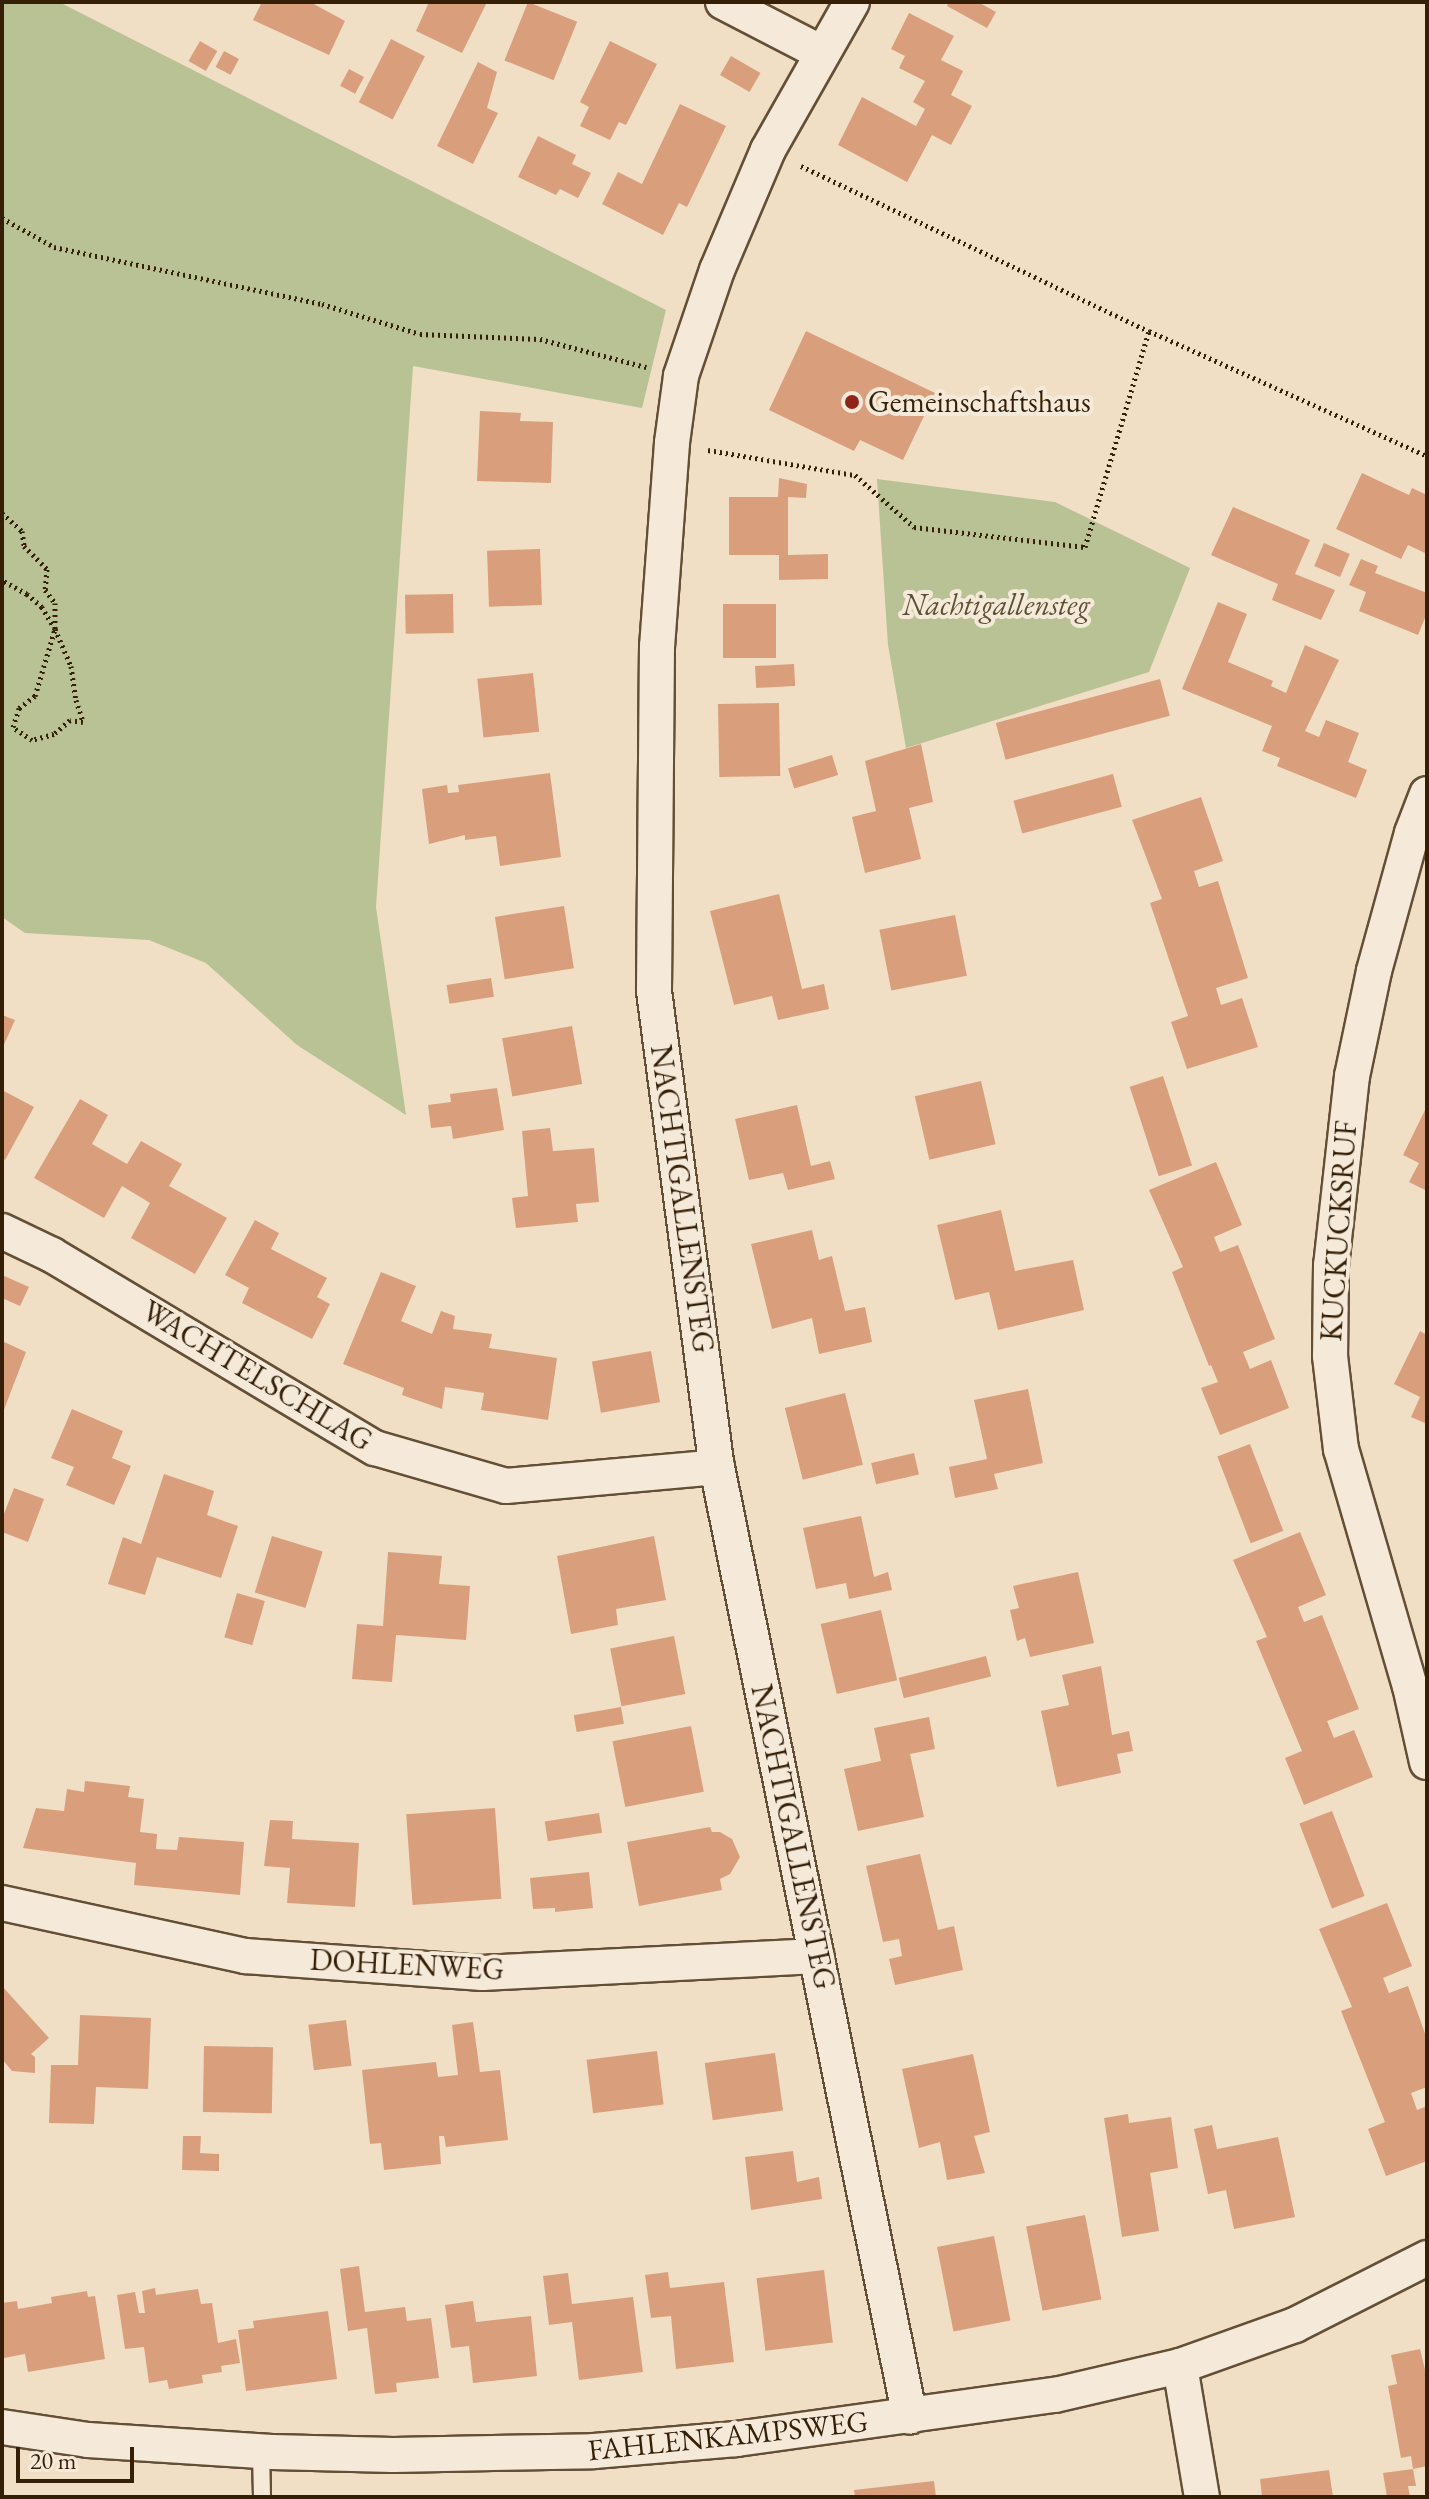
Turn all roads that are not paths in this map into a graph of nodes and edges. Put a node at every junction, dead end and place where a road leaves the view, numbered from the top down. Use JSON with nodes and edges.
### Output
{"nodes":[{"id":1,"x":723,"y":2,"type":"edge"},
{"id":2,"x":852,"y":2,"type":"edge"},
{"id":3,"x":822,"y":53,"type":"junction"},
{"id":4,"x":1427,"y":794,"type":"edge"},
{"id":5,"x":2,"y":1231,"type":"edge"},
{"id":6,"x":717,"y":1467,"type":"junction"},
{"id":7,"x":1427,"y":1762,"type":"edge"},
{"id":8,"x":2,"y":1903,"type":"edge"},
{"id":9,"x":817,"y":1956,"type":"junction"},
{"id":10,"x":1427,"y":2258,"type":"edge"},
{"id":11,"x":1180,"y":2366,"type":"junction"},
{"id":12,"x":910,"y":2417,"type":"junction"},
{"id":13,"x":2,"y":2427,"type":"edge"},
{"id":14,"x":261,"y":2452,"type":"junction"},
{"id":15,"x":262,"y":2497,"type":"edge"},
{"id":16,"x":1202,"y":2497,"type":"edge"}],
"edges":[{"from":1,"to":3,"type":"street"},
{"from":2,"to":3,"type":"street","name":"NACHTIGALLENSTEG"},
{"from":3,"to":6,"type":"street","name":"NACHTIGALLENSTEG"},
{"from":4,"to":7,"type":"street","name":"KUCKUCKSRUF"},
{"from":5,"to":6,"type":"street","name":"WACHTELSCHLAG"},
{"from":6,"to":9,"type":"street","name":"NACHTIGALLENSTEG"},
{"from":8,"to":9,"type":"street","name":"DOHLENWEG"},
{"from":9,"to":12,"type":"street","name":"NACHTIGALLENSTEG"},
{"from":10,"to":11,"type":"street","name":"FAHLENKAMPSWEG"},
{"from":11,"to":12,"type":"street","name":"FAHLENKAMPSWEG"},
{"from":11,"to":16,"type":"street"},
{"from":12,"to":14,"type":"street","name":"FAHLENKAMPSWEG"},
{"from":13,"to":14,"type":"street","name":"FAHLENKAMPSWEG"},
{"from":14,"to":15,"type":"lane"}]}
